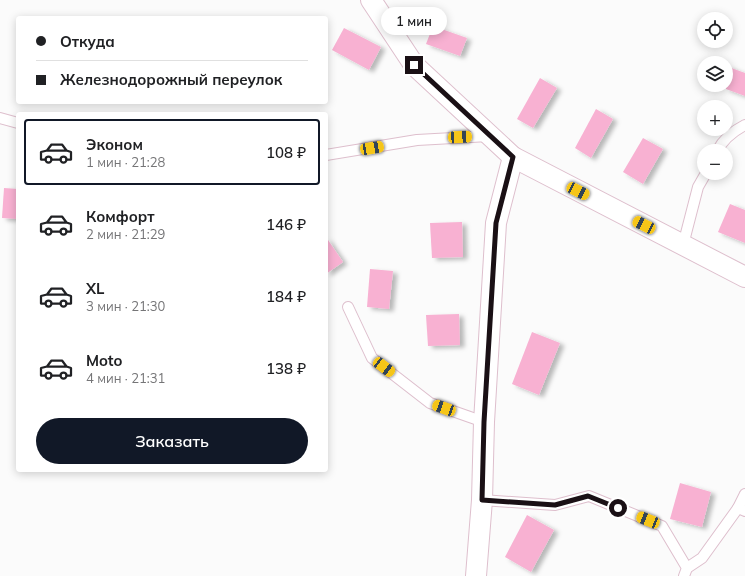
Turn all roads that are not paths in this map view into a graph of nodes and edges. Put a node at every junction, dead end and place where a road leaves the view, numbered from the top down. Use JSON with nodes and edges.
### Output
{"nodes":[{"id":1,"x":371,"y":0,"type":"edge"},
{"id":2,"x":0,"y":118,"type":"edge"},
{"id":3,"x":16,"y":122,"type":"edge"},
{"id":4,"x":745,"y":125,"type":"edge"},
{"id":5,"x":489,"y":136,"type":"junction"},
{"id":6,"x":720,"y":144,"type":"edge"},
{"id":7,"x":328,"y":155,"type":"edge"},
{"id":8,"x":513,"y":157,"type":"junction"},
{"id":9,"x":702,"y":180,"type":"edge"},
{"id":10,"x":683,"y":245,"type":"junction"},
{"id":11,"x":745,"y":277,"type":"edge"},
{"id":12,"x":348,"y":307,"type":"dead end"},
{"id":13,"x":484,"y":422,"type":"junction"},
{"id":14,"x":745,"y":494,"type":"edge"},
{"id":15,"x":482,"y":500,"type":"junction"},
{"id":16,"x":741,"y":509,"type":"edge"},
{"id":17,"x":686,"y":572,"type":"edge"},
{"id":18,"x":476,"y":576,"type":"edge"}],
"edges":[{"from":1,"to":5,"type":"street"},
{"from":2,"to":3,"type":"lane"},
{"from":4,"to":6,"type":"lane"},
{"from":5,"to":7,"type":"lane"},
{"from":5,"to":8,"type":"street"},
{"from":8,"to":10,"type":"street"},
{"from":8,"to":13,"type":"street"},
{"from":9,"to":10,"type":"lane"},
{"from":10,"to":11,"type":"street"},
{"from":12,"to":13,"type":"lane"},
{"from":13,"to":15,"type":"street"},
{"from":14,"to":16,"type":"lane"},
{"from":15,"to":17,"type":"lane"},
{"from":15,"to":18,"type":"street"},
{"from":16,"to":17,"type":"lane"}]}
